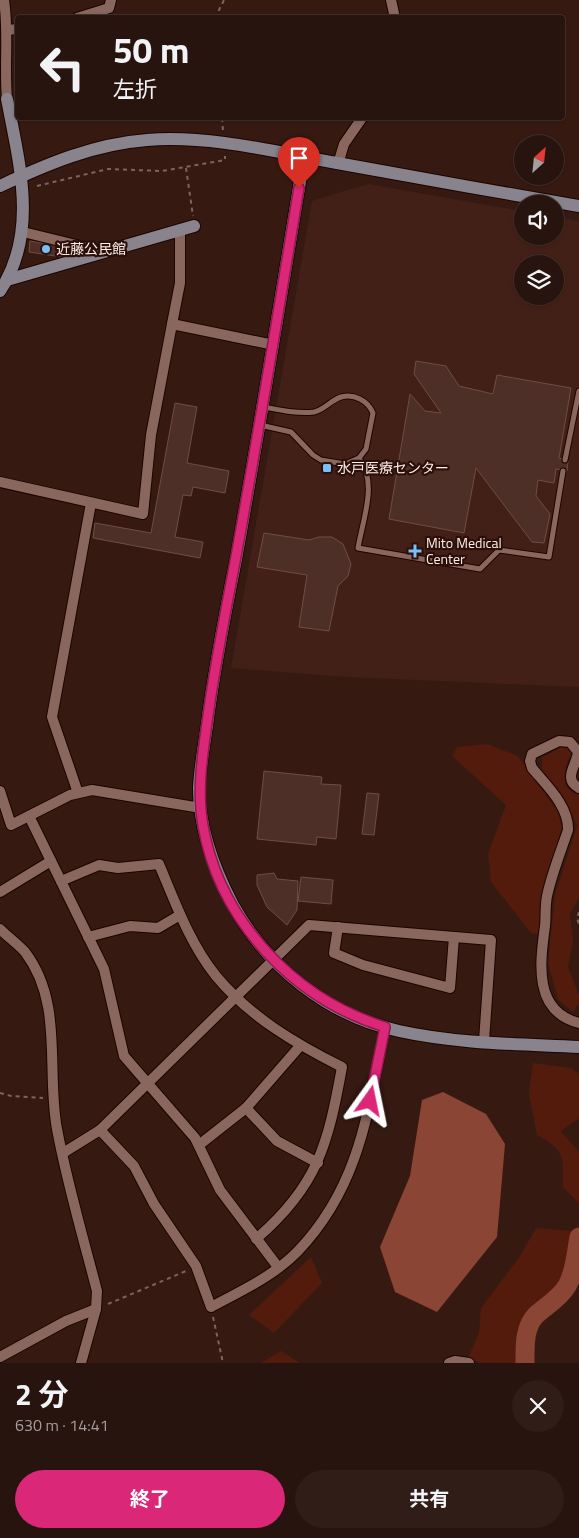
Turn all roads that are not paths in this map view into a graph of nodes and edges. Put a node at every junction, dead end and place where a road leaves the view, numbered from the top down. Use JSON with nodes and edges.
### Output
{"nodes":[{"id":1,"x":4,"y":0,"type":"edge"},
{"id":2,"x":111,"y":0,"type":"edge"},
{"id":3,"x":391,"y":0,"type":"edge"},
{"id":4,"x":87,"y":15,"type":"edge"},
{"id":5,"x":394,"y":15,"type":"edge"},
{"id":6,"x":12,"y":30,"type":"edge"},
{"id":7,"x":2,"y":72,"type":"edge"},
{"id":8,"x":7,"y":99,"type":"joint"},
{"id":9,"x":361,"y":120,"type":"edge"},
{"id":10,"x":304,"y":157,"type":"junction"},
{"id":11,"x":338,"y":164,"type":"junction"},
{"id":12,"x":20,"y":177,"type":"junction"},
{"id":13,"x":0,"y":186,"type":"edge"},
{"id":14,"x":579,"y":206,"type":"edge"},
{"id":15,"x":194,"y":226,"type":"road end"},
{"id":16,"x":180,"y":230,"type":"junction"},
{"id":17,"x":23,"y":232,"type":"junction"},
{"id":18,"x":106,"y":252,"type":"junction"},
{"id":19,"x":4,"y":286,"type":"edge"},
{"id":20,"x":172,"y":324,"type":"junction"},
{"id":21,"x":274,"y":345,"type":"junction"},
{"id":22,"x":579,"y":391,"type":"edge"},
{"id":23,"x":263,"y":406,"type":"junction"},
{"id":24,"x":260,"y":425,"type":"junction"},
{"id":25,"x":359,"y":458,"type":"junction"},
{"id":26,"x":565,"y":460,"type":"dead end"},
{"id":27,"x":563,"y":471,"type":"dead end"},
{"id":28,"x":0,"y":482,"type":"edge"},
{"id":29,"x":91,"y":502,"type":"junction"},
{"id":30,"x":579,"y":788,"type":"edge"},
{"id":31,"x":0,"y":790,"type":"edge"},
{"id":32,"x":78,"y":793,"type":"junction"},
{"id":33,"x":201,"y":808,"type":"junction"},
{"id":34,"x":30,"y":816,"type":"junction"},
{"id":35,"x":51,"y":861,"type":"junction"},
{"id":36,"x":61,"y":881,"type":"junction"},
{"id":37,"x":0,"y":892,"type":"edge"},
{"id":38,"x":180,"y":915,"type":"junction"},
{"id":39,"x":338,"y":928,"type":"junction"},
{"id":40,"x":0,"y":929,"type":"edge"},
{"id":41,"x":88,"y":937,"type":"junction"},
{"id":42,"x":454,"y":937,"type":"junction"},
{"id":43,"x":274,"y":961,"type":"junction"},
{"id":44,"x":237,"y":997,"type":"junction"},
{"id":45,"x":579,"y":1023,"type":"edge"},
{"id":46,"x":385,"y":1027,"type":"junction"},
{"id":47,"x":484,"y":1041,"type":"junction"},
{"id":48,"x":300,"y":1046,"type":"junction"},
{"id":49,"x":579,"y":1047,"type":"edge"},
{"id":50,"x":147,"y":1084,"type":"junction"},
{"id":51,"x":246,"y":1108,"type":"junction"},
{"id":52,"x":100,"y":1130,"type":"junction"},
{"id":53,"x":199,"y":1145,"type":"junction"},
{"id":54,"x":63,"y":1153,"type":"junction"},
{"id":55,"x":318,"y":1162,"type":"junction"},
{"id":56,"x":256,"y":1239,"type":"junction"},
{"id":57,"x":278,"y":1267,"type":"junction"},
{"id":58,"x":96,"y":1309,"type":"junction"},
{"id":59,"x":0,"y":1356,"type":"edge"},
{"id":60,"x":81,"y":1363,"type":"edge"},
{"id":61,"x":449,"y":1363,"type":"edge"},
{"id":62,"x":469,"y":1363,"type":"edge"}],
"edges":[{"from":1,"to":6,"type":"street"},
{"from":2,"to":4,"type":"street"},
{"from":3,"to":5,"type":"street"},
{"from":6,"to":7,"type":"street"},
{"from":7,"to":8,"type":"street"},
{"from":8,"to":12,"type":"street"},
{"from":9,"to":11,"type":"street"},
{"from":10,"to":11,"type":"street"},
{"from":10,"to":12,"type":"street"},
{"from":10,"to":21,"type":"street"},
{"from":11,"to":14,"type":"street"},
{"from":12,"to":13,"type":"street"},
{"from":12,"to":17,"type":"street"},
{"from":15,"to":16,"type":"street"},
{"from":16,"to":18,"type":"street"},
{"from":16,"to":20,"type":"street"},
{"from":17,"to":18,"type":"street"},
{"from":17,"to":19,"type":"street"},
{"from":18,"to":19,"type":"street"},
{"from":20,"to":21,"type":"street"},
{"from":20,"to":29,"type":"street"},
{"from":21,"to":23,"type":"street"},
{"from":22,"to":26,"type":"lane"},
{"from":23,"to":24,"type":"street"},
{"from":23,"to":25,"type":"lane"},
{"from":24,"to":25,"type":"lane"},
{"from":24,"to":33,"type":"street"},
{"from":25,"to":27,"type":"lane"},
{"from":28,"to":29,"type":"street"},
{"from":29,"to":32,"type":"street"},
{"from":30,"to":45,"type":"street"},
{"from":31,"to":34,"type":"street"},
{"from":32,"to":33,"type":"street"},
{"from":32,"to":34,"type":"street"},
{"from":33,"to":43,"type":"street"},
{"from":34,"to":35,"type":"street"},
{"from":35,"to":36,"type":"street"},
{"from":35,"to":37,"type":"street"},
{"from":36,"to":38,"type":"street"},
{"from":36,"to":41,"type":"street"},
{"from":38,"to":41,"type":"street"},
{"from":38,"to":44,"type":"street"},
{"from":39,"to":42,"type":"street"},
{"from":39,"to":42,"type":"street"},
{"from":39,"to":43,"type":"street"},
{"from":40,"to":54,"type":"street"},
{"from":41,"to":50,"type":"street"},
{"from":42,"to":47,"type":"street"},
{"from":43,"to":44,"type":"street"},
{"from":43,"to":46,"type":"street"},
{"from":44,"to":48,"type":"street"},
{"from":44,"to":50,"type":"street"},
{"from":46,"to":47,"type":"street"},
{"from":46,"to":57,"type":"street"},
{"from":47,"to":49,"type":"street"},
{"from":48,"to":51,"type":"street"},
{"from":48,"to":55,"type":"street"},
{"from":50,"to":52,"type":"street"},
{"from":50,"to":53,"type":"street"},
{"from":51,"to":53,"type":"street"},
{"from":51,"to":55,"type":"street"},
{"from":52,"to":54,"type":"street"},
{"from":52,"to":57,"type":"street"},
{"from":53,"to":56,"type":"street"},
{"from":54,"to":58,"type":"street"},
{"from":55,"to":56,"type":"street"},
{"from":56,"to":57,"type":"street"},
{"from":58,"to":59,"type":"street"},
{"from":58,"to":60,"type":"street"},
{"from":61,"to":62,"type":"street"}]}
